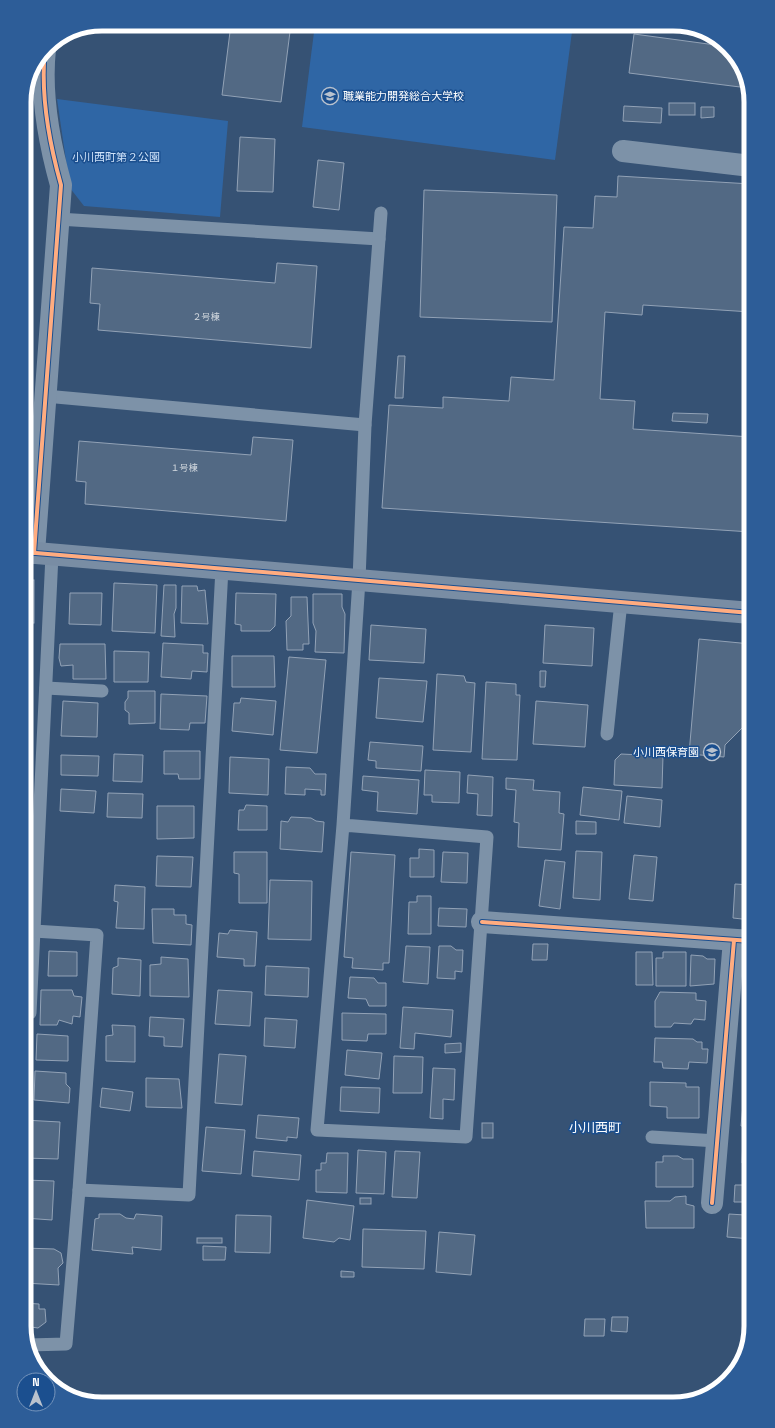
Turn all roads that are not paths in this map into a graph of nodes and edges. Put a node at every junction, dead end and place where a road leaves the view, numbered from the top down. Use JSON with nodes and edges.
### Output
{"nodes":[{"id":1,"x":43,"y":63,"type":"edge"},
{"id":2,"x":623,"y":151,"type":"dead end"},
{"id":3,"x":744,"y":165,"type":"edge"},
{"id":4,"x":381,"y":213,"type":"dead end"},
{"id":5,"x":58,"y":219,"type":"junction"},
{"id":6,"x":379,"y":239,"type":"junction"},
{"id":7,"x":45,"y":396,"type":"junction"},
{"id":8,"x":365,"y":425,"type":"junction"},
{"id":9,"x":37,"y":553,"type":"edge"},
{"id":10,"x":222,"y":568,"type":"junction"},
{"id":11,"x":360,"y":580,"type":"junction"},
{"id":12,"x":621,"y":602,"type":"junction"},
{"id":13,"x":744,"y":612,"type":"edge"},
{"id":14,"x":46,"y":688,"type":"junction"},
{"id":15,"x":102,"y":691,"type":"dead end"},
{"id":16,"x":607,"y":734,"type":"dead end"},
{"id":17,"x":343,"y":825,"type":"junction"},
{"id":18,"x":482,"y":922,"type":"junction"},
{"id":19,"x":34,"y":930,"type":"junction"},
{"id":20,"x":743,"y":941,"type":"edge"},
{"id":21,"x":31,"y":992,"type":"edge"},
{"id":22,"x":652,"y":1136,"type":"dead end"},
{"id":23,"x":717,"y":1141,"type":"junction"},
{"id":24,"x":79,"y":1190,"type":"junction"},
{"id":25,"x":712,"y":1203,"type":"dead end"},
{"id":26,"x":33,"y":1345,"type":"edge"}],
"edges":[{"from":1,"to":5,"type":"street"},
{"from":2,"to":3,"type":"street"},
{"from":4,"to":6,"type":"lane"},
{"from":5,"to":6,"type":"lane"},
{"from":5,"to":7,"type":"street"},
{"from":6,"to":8,"type":"lane"},
{"from":7,"to":8,"type":"lane"},
{"from":7,"to":9,"type":"street"},
{"from":8,"to":11,"type":"lane"},
{"from":9,"to":10,"type":"street"},
{"from":9,"to":14,"type":"lane"},
{"from":10,"to":11,"type":"street"},
{"from":10,"to":24,"type":"lane"},
{"from":11,"to":12,"type":"street"},
{"from":11,"to":17,"type":"lane"},
{"from":12,"to":13,"type":"street"},
{"from":12,"to":16,"type":"lane"},
{"from":14,"to":15,"type":"lane"},
{"from":14,"to":19,"type":"lane"},
{"from":17,"to":18,"type":"lane"},
{"from":17,"to":18,"type":"lane"},
{"from":18,"to":20,"type":"street"},
{"from":19,"to":21,"type":"lane"},
{"from":19,"to":24,"type":"lane"},
{"from":20,"to":23,"type":"street"},
{"from":22,"to":23,"type":"lane"},
{"from":23,"to":25,"type":"street"},
{"from":24,"to":26,"type":"lane"}]}
